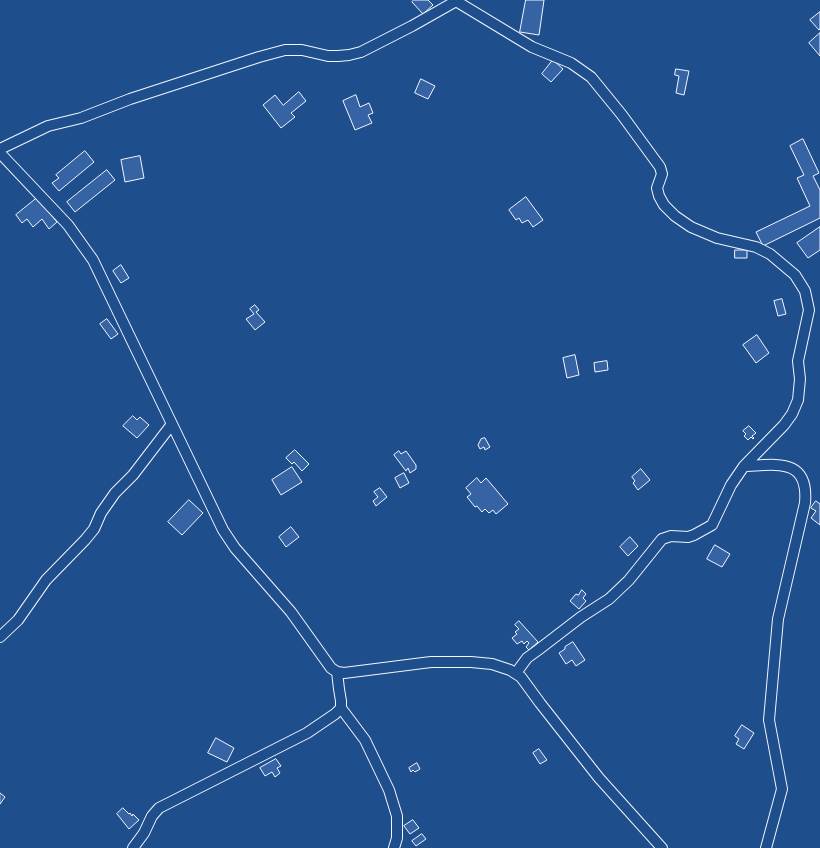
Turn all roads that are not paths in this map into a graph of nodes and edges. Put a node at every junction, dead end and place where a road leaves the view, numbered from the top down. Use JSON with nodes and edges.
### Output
{"nodes":[{"id":1,"x":457,"y":0,"type":"edge"},
{"id":2,"x":0,"y":149,"type":"edge"},
{"id":3,"x":0,"y":153,"type":"edge"},
{"id":4,"x":172,"y":424,"type":"junction"},
{"id":5,"x":744,"y":466,"type":"junction"},
{"id":6,"x":0,"y":637,"type":"edge"},
{"id":7,"x":337,"y":672,"type":"junction"},
{"id":8,"x":516,"y":673,"type":"junction"},
{"id":9,"x":340,"y":708,"type":"junction"},
{"id":10,"x":133,"y":848,"type":"edge"},
{"id":11,"x":394,"y":848,"type":"edge"},
{"id":12,"x":662,"y":848,"type":"edge"},
{"id":13,"x":766,"y":848,"type":"edge"}],
"edges":[{"from":1,"to":2,"type":"street"},
{"from":1,"to":5,"type":"street"},
{"from":3,"to":4,"type":"street"},
{"from":4,"to":6,"type":"street"},
{"from":4,"to":7,"type":"street"},
{"from":5,"to":8,"type":"street"},
{"from":5,"to":13,"type":"street"},
{"from":7,"to":8,"type":"street"},
{"from":7,"to":9,"type":"street"},
{"from":8,"to":12,"type":"street"},
{"from":9,"to":10,"type":"street"},
{"from":9,"to":11,"type":"street"}]}
